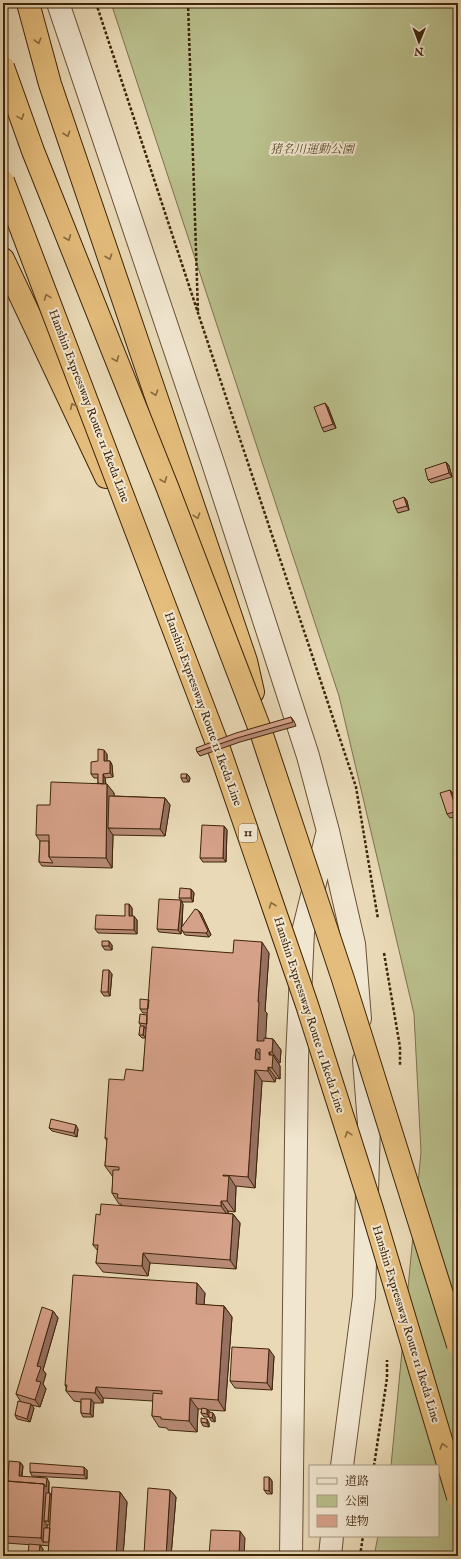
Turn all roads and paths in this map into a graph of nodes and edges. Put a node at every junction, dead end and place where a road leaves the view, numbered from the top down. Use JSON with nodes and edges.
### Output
{"nodes":[{"id":1,"x":28,"y":3,"type":"edge"},
{"id":2,"x":58,"y":3,"type":"edge"},
{"id":3,"x":188,"y":3,"type":"edge"},
{"id":4,"x":3,"y":68,"type":"edge"},
{"id":5,"x":3,"y":182,"type":"edge"},
{"id":6,"x":3,"y":259,"type":"edge"},
{"id":7,"x":199,"y":316,"type":"dead end"},
{"id":8,"x":156,"y":581,"type":"junction"},
{"id":9,"x":261,"y":732,"type":"junction"},
{"id":10,"x":328,"y":831,"type":"junction"},
{"id":11,"x":458,"y":1345,"type":"edge"},
{"id":12,"x":342,"y":1465,"type":"edge"},
{"id":13,"x":458,"y":1497,"type":"edge"},
{"id":14,"x":332,"y":1537,"type":"edge"},
{"id":15,"x":363,"y":1537,"type":"edge"},
{"id":16,"x":291,"y":1556,"type":"edge"},
{"id":17,"x":330,"y":1556,"type":"edge"},
{"id":18,"x":360,"y":1556,"type":"edge"}],
"edges":[{"from":1,"to":9,"type":"highway","one_way":true,"bridge":true},
{"from":2,"to":10,"type":"street"},
{"from":3,"to":7,"type":"path"},
{"from":4,"to":9,"type":"highway","one_way":true,"bridge":true},
{"from":8,"to":5,"type":"highway","name":"Hanshin Expressway Route 11 Ikeda Line","number":"11","one_way":true,"bridge":true},
{"from":8,"to":6,"type":"highway","one_way":true,"bridge":true},
{"from":13,"to":8,"type":"highway","name":"Hanshin Expressway Route 11 Ikeda Line","number":"11","one_way":true,"bridge":true},
{"from":9,"to":11,"type":"highway","bridge":true},
{"from":10,"to":12,"type":"street"},
{"from":10,"to":16,"type":"street"},
{"from":14,"to":17,"type":"street"},
{"from":15,"to":18,"type":"path"}]}
